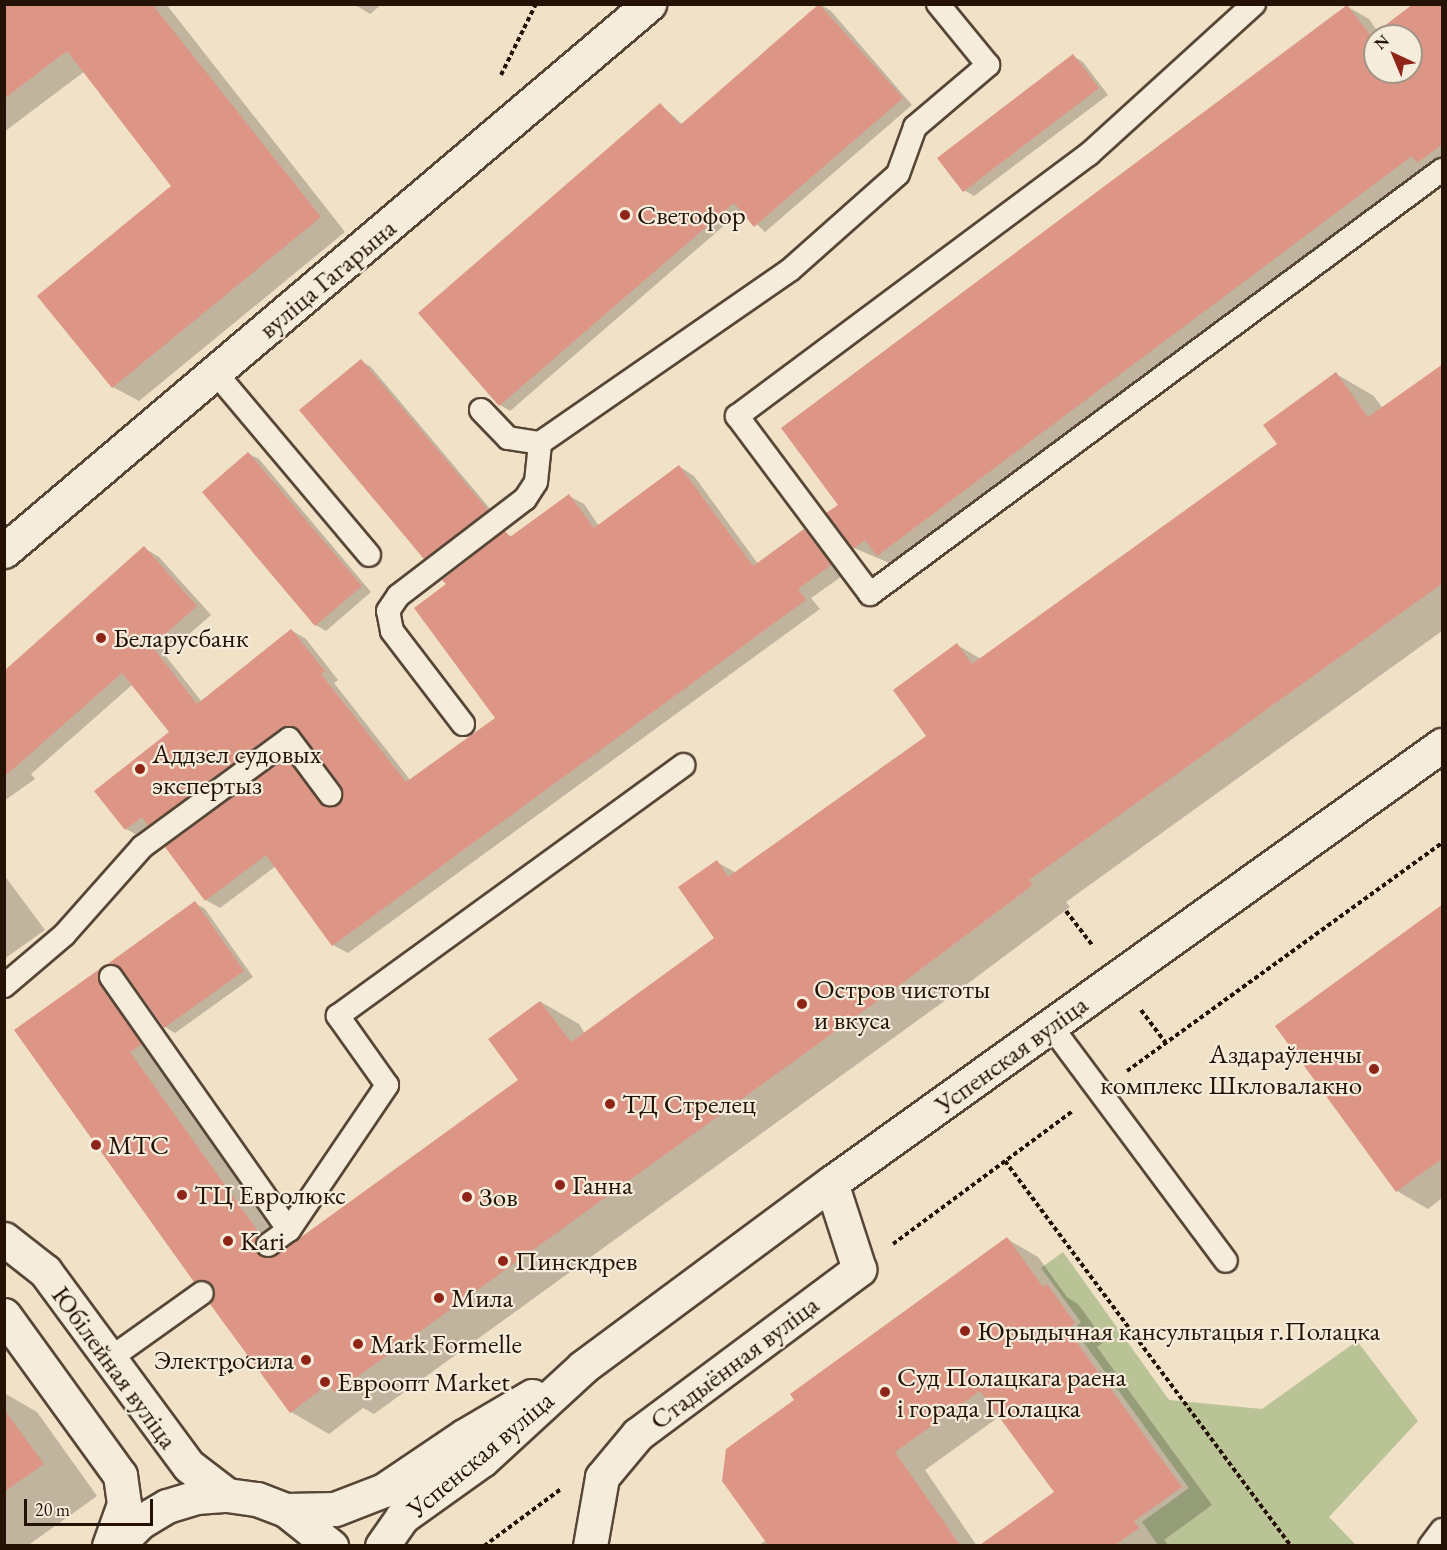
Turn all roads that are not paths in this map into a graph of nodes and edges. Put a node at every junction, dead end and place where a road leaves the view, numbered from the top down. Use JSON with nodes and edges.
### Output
{"nodes":[{"id":1,"x":649,"y":4,"type":"edge"},
{"id":2,"x":938,"y":4,"type":"edge"},
{"id":3,"x":1254,"y":4,"type":"edge"},
{"id":4,"x":1443,"y":170,"type":"edge"},
{"id":5,"x":215,"y":372,"type":"junction"},
{"id":6,"x":482,"y":410,"type":"dead end"},
{"id":7,"x":540,"y":443,"type":"junction"},
{"id":8,"x":4,"y":551,"type":"edge"},
{"id":9,"x":369,"y":555,"type":"dead end"},
{"id":10,"x":463,"y":724,"type":"dead end"},
{"id":11,"x":1443,"y":745,"type":"edge"},
{"id":12,"x":683,"y":765,"type":"dead end"},
{"id":13,"x":330,"y":794,"type":"dead end"},
{"id":14,"x":111,"y":976,"type":"dead end"},
{"id":15,"x":4,"y":986,"type":"edge"},
{"id":16,"x":1050,"y":1025,"type":"junction"},
{"id":17,"x":831,"y":1183,"type":"junction"},
{"id":18,"x":289,"y":1230,"type":"junction"},
{"id":19,"x":4,"y":1239,"type":"edge"},
{"id":20,"x":268,"y":1245,"type":"dead end"},
{"id":21,"x":1226,"y":1261,"type":"dead end"},
{"id":22,"x":202,"y":1293,"type":"dead end"},
{"id":23,"x":4,"y":1315,"type":"edge"},
{"id":24,"x":108,"y":1360,"type":"junction"},
{"id":25,"x":583,"y":1367,"type":"junction"},
{"id":26,"x":227,"y":1495,"type":"junction"},
{"id":27,"x":286,"y":1510,"type":"junction"},
{"id":28,"x":1443,"y":1530,"type":"edge"},
{"id":29,"x":111,"y":1545,"type":"edge"},
{"id":30,"x":331,"y":1545,"type":"edge"},
{"id":31,"x":381,"y":1545,"type":"edge"},
{"id":32,"x":590,"y":1545,"type":"edge"},
{"id":33,"x":1430,"y":1545,"type":"edge"}],
"edges":[{"from":1,"to":5,"type":"main road","name":"вуліца Гагарына"},
{"from":2,"to":7,"type":"lane"},
{"from":3,"to":4,"type":"lane"},
{"from":5,"to":8,"type":"main road","name":"вуліца Гагарына"},
{"from":5,"to":9,"type":"lane"},
{"from":6,"to":7,"type":"lane"},
{"from":7,"to":10,"type":"lane"},
{"from":11,"to":16,"type":"main road","name":"Успенская вуліца"},
{"from":12,"to":18,"type":"lane"},
{"from":13,"to":15,"type":"lane"},
{"from":14,"to":18,"type":"lane"},
{"from":16,"to":17,"type":"main road","name":"Успенская вуліца"},
{"from":16,"to":21,"type":"lane"},
{"from":17,"to":25,"type":"main road","name":"Успенская вуліца"},
{"from":17,"to":32,"type":"main road","name":"Стадыённая вуліца"},
{"from":18,"to":20,"type":"lane"},
{"from":19,"to":24,"type":"main road","name":"Юбілейная вуліца"},
{"from":22,"to":24,"type":"lane"},
{"from":23,"to":29,"type":"main road"},
{"from":24,"to":26,"type":"main road","name":"Юбілейная вуліца"},
{"from":25,"to":27,"type":"main road","name":"Успенская вуліца"},
{"from":25,"to":31,"type":"main road","name":"Успенская вуліца"},
{"from":26,"to":27,"type":"main road"},
{"from":26,"to":29,"type":"main road"},
{"from":27,"to":30,"type":"main road"},
{"from":28,"to":33,"type":"lane"}]}
